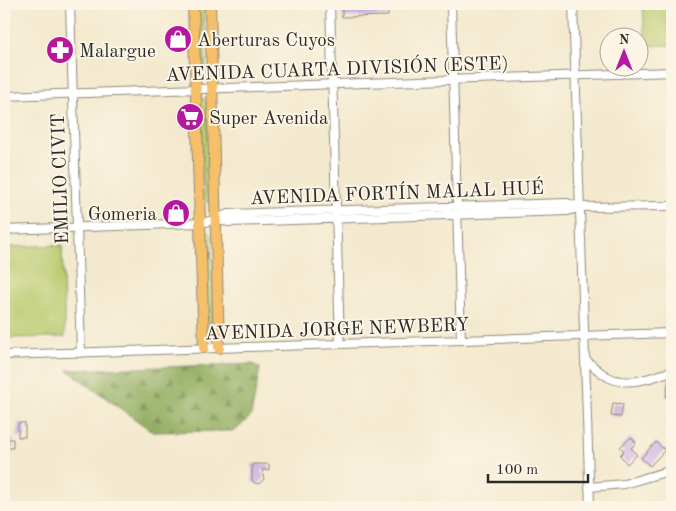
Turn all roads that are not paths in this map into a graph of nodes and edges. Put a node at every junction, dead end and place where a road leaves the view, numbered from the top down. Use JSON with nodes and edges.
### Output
{"nodes":[{"id":1,"x":70,"y":4,"type":"edge"},
{"id":2,"x":193,"y":4,"type":"edge"},
{"id":3,"x":210,"y":4,"type":"edge"},
{"id":4,"x":330,"y":4,"type":"edge"},
{"id":5,"x":450,"y":4,"type":"edge"},
{"id":6,"x":573,"y":4,"type":"edge"},
{"id":7,"x":672,"y":72,"type":"edge"},
{"id":8,"x":576,"y":76,"type":"junction"},
{"id":9,"x":453,"y":80,"type":"junction"},
{"id":10,"x":332,"y":84,"type":"junction"},
{"id":11,"x":212,"y":88,"type":"junction"},
{"id":12,"x":196,"y":89,"type":"junction"},
{"id":13,"x":73,"y":94,"type":"junction"},
{"id":14,"x":4,"y":96,"type":"edge"},
{"id":15,"x":672,"y":206,"type":"edge"},
{"id":16,"x":581,"y":207,"type":"junction"},
{"id":17,"x":457,"y":211,"type":"junction"},
{"id":18,"x":336,"y":215,"type":"junction"},
{"id":19,"x":214,"y":220,"type":"junction"},
{"id":20,"x":200,"y":224,"type":"junction"},
{"id":21,"x":77,"y":228,"type":"junction"},
{"id":22,"x":4,"y":230,"type":"edge"},
{"id":23,"x":672,"y":332,"type":"edge"},
{"id":24,"x":584,"y":336,"type":"junction"},
{"id":25,"x":461,"y":340,"type":"junction"},
{"id":26,"x":340,"y":344,"type":"junction"},
{"id":27,"x":204,"y":348,"type":"junction"},
{"id":28,"x":219,"y":348,"type":"junction"},
{"id":29,"x":81,"y":353,"type":"junction"},
{"id":30,"x":4,"y":355,"type":"edge"},
{"id":31,"x":585,"y":359,"type":"junction"},
{"id":32,"x":672,"y":372,"type":"edge"},
{"id":33,"x":672,"y":470,"type":"edge"},
{"id":34,"x":589,"y":487,"type":"junction"},
{"id":35,"x":590,"y":507,"type":"edge"}],
"edges":[{"from":1,"to":13,"type":"street","name":"EMILIO CIVIT"},
{"from":2,"to":12,"type":"main road"},
{"from":3,"to":11,"type":"main road"},
{"from":4,"to":10,"type":"street"},
{"from":5,"to":9,"type":"street"},
{"from":6,"to":8,"type":"street"},
{"from":7,"to":8,"type":"street","name":"AVENIDA CUARTA DIVISIÓN (ESTE)"},
{"from":8,"to":9,"type":"street","name":"AVENIDA CUARTA DIVISIÓN (ESTE)"},
{"from":8,"to":16,"type":"street"},
{"from":9,"to":10,"type":"street","name":"AVENIDA CUARTA DIVISIÓN (ESTE)"},
{"from":9,"to":17,"type":"street"},
{"from":10,"to":11,"type":"street","name":"AVENIDA CUARTA DIVISIÓN (ESTE)"},
{"from":10,"to":18,"type":"street"},
{"from":11,"to":12,"type":"street","name":"AVENIDA CUARTA DIVISIÓN (ESTE)"},
{"from":11,"to":19,"type":"main road"},
{"from":12,"to":13,"type":"street","name":"AVENIDA CUARTA DIVISIÓN (ESTE)"},
{"from":12,"to":20,"type":"main road"},
{"from":13,"to":14,"type":"street","name":"AVENIDA CUARTA DIVISIÓN (ESTE)"},
{"from":13,"to":21,"type":"street","name":"EMILIO CIVIT"},
{"from":15,"to":16,"type":"street","name":"AVENIDA FORTÍN MALAL HUÉ"},
{"from":16,"to":17,"type":"street","name":"AVENIDA FORTÍN MALAL HUÉ"},
{"from":16,"to":24,"type":"street"},
{"from":17,"to":18,"type":"street","name":"AVENIDA FORTÍN MALAL HUÉ"},
{"from":17,"to":25,"type":"street"},
{"from":18,"to":19,"type":"street","name":"AVENIDA FORTÍN MALAL HUÉ"},
{"from":18,"to":26,"type":"street"},
{"from":19,"to":20,"type":"street","name":"AVENIDA FORTÍN MALAL HUÉ"},
{"from":19,"to":28,"type":"main road"},
{"from":20,"to":21,"type":"street","name":"AVENIDA FORTÍN MALAL HUÉ"},
{"from":20,"to":27,"type":"main road"},
{"from":21,"to":22,"type":"street","name":"AVENIDA FORTÍN MALAL HUÉ"},
{"from":21,"to":29,"type":"street","name":"EMILIO CIVIT"},
{"from":23,"to":24,"type":"street","name":"AVENIDA JORGE NEWBERY"},
{"from":24,"to":25,"type":"street","name":"AVENIDA JORGE NEWBERY"},
{"from":24,"to":31,"type":"street"},
{"from":25,"to":26,"type":"street","name":"AVENIDA JORGE NEWBERY"},
{"from":26,"to":28,"type":"street","name":"AVENIDA JORGE NEWBERY"},
{"from":27,"to":28,"type":"street","name":"AVENIDA JORGE NEWBERY"},
{"from":27,"to":29,"type":"street","name":"AVENIDA JORGE NEWBERY"},
{"from":29,"to":30,"type":"street","name":"AVENIDA JORGE NEWBERY"},
{"from":31,"to":32,"type":"street"},
{"from":31,"to":34,"type":"street"},
{"from":33,"to":34,"type":"street"},
{"from":34,"to":35,"type":"street"}]}
